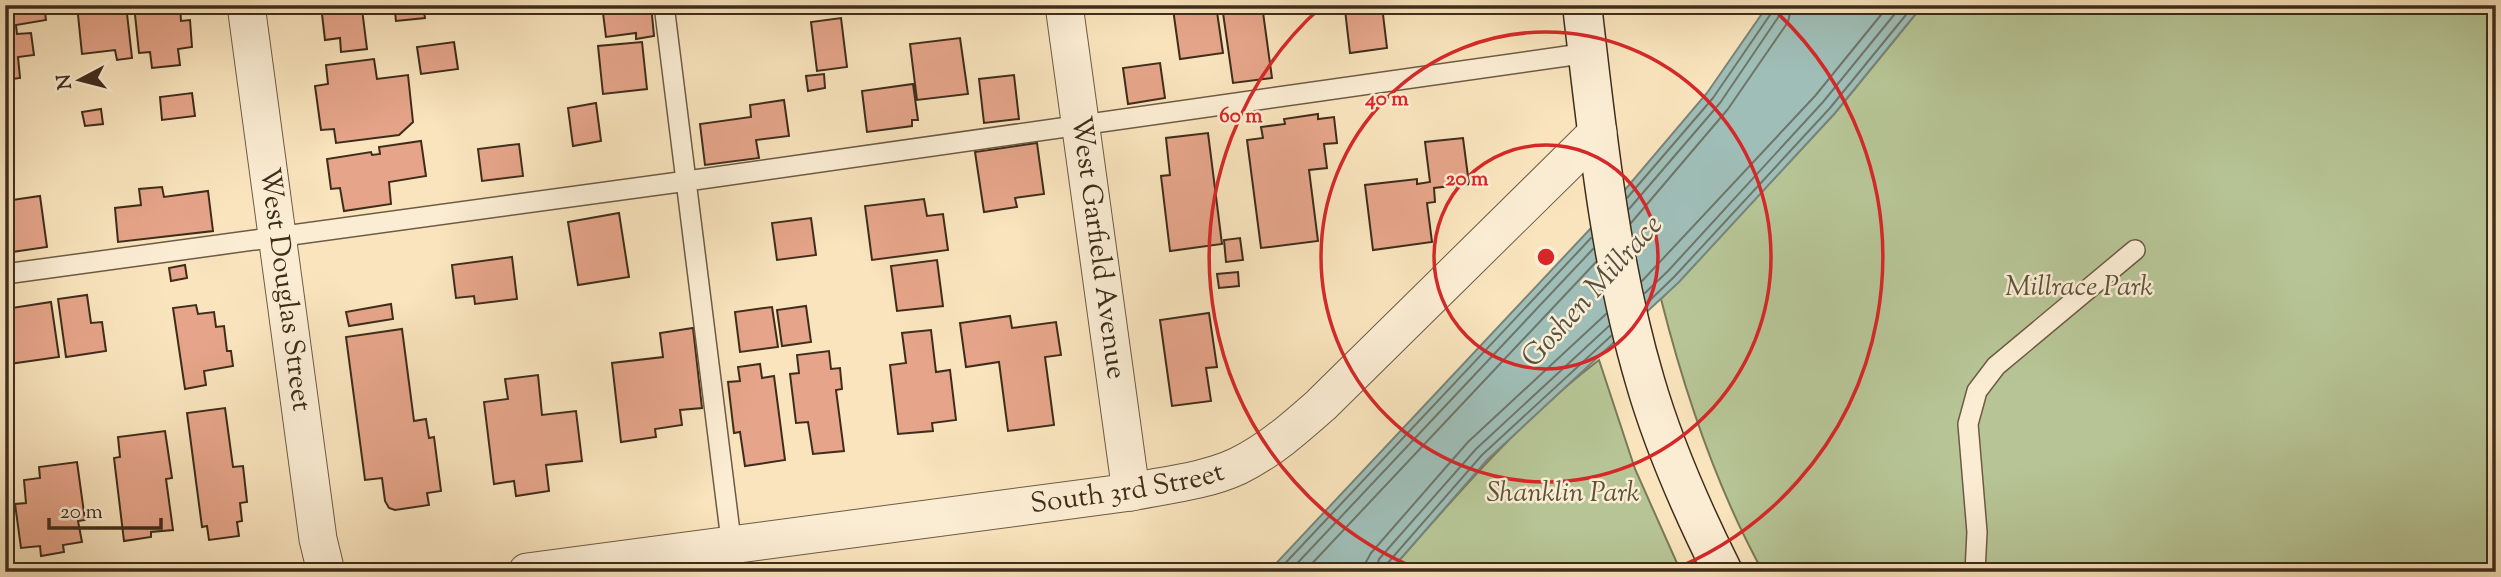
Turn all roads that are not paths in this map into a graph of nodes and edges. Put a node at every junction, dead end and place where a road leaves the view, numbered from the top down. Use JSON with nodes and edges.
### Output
{"nodes":[{"id":1,"x":246,"y":5,"type":"edge"},
{"id":2,"x":664,"y":5,"type":"edge"},
{"id":3,"x":1063,"y":5,"type":"edge"},
{"id":4,"x":1582,"y":5,"type":"edge"},
{"id":5,"x":1588,"y":53,"type":"junction"},
{"id":6,"x":1080,"y":124,"type":"junction"},
{"id":7,"x":1598,"y":132,"type":"junction"},
{"id":8,"x":687,"y":181,"type":"junction"},
{"id":9,"x":276,"y":236,"type":"junction"},
{"id":10,"x":2135,"y":250,"type":"dead end"},
{"id":11,"x":5,"y":274,"type":"edge"},
{"id":12,"x":1131,"y":492,"type":"junction"},
{"id":13,"x":733,"y":557,"type":"edge"},
{"id":14,"x":326,"y":572,"type":"edge"},
{"id":15,"x":527,"y":572,"type":"edge"},
{"id":16,"x":1723,"y":572,"type":"edge"},
{"id":17,"x":1975,"y":572,"type":"edge"}],
"edges":[{"from":1,"to":9,"type":"street","name":"West Douglas Street"},
{"from":2,"to":8,"type":"lane"},
{"from":3,"to":6,"type":"street","name":"West Garfield Avenue"},
{"from":4,"to":5,"type":"main road"},
{"from":5,"to":6,"type":"lane"},
{"from":5,"to":7,"type":"main road"},
{"from":6,"to":8,"type":"lane"},
{"from":6,"to":12,"type":"street","name":"West Garfield Avenue"},
{"from":7,"to":12,"type":"street","name":"South 3rd Street"},
{"from":7,"to":16,"type":"main road"},
{"from":8,"to":9,"type":"lane"},
{"from":8,"to":13,"type":"lane"},
{"from":9,"to":11,"type":"lane"},
{"from":9,"to":14,"type":"street","name":"West Douglas Street"},
{"from":10,"to":17,"type":"lane"},
{"from":12,"to":13,"type":"street","name":"South 3rd Street"},
{"from":13,"to":15,"type":"street","name":"South 3rd Street"}]}
